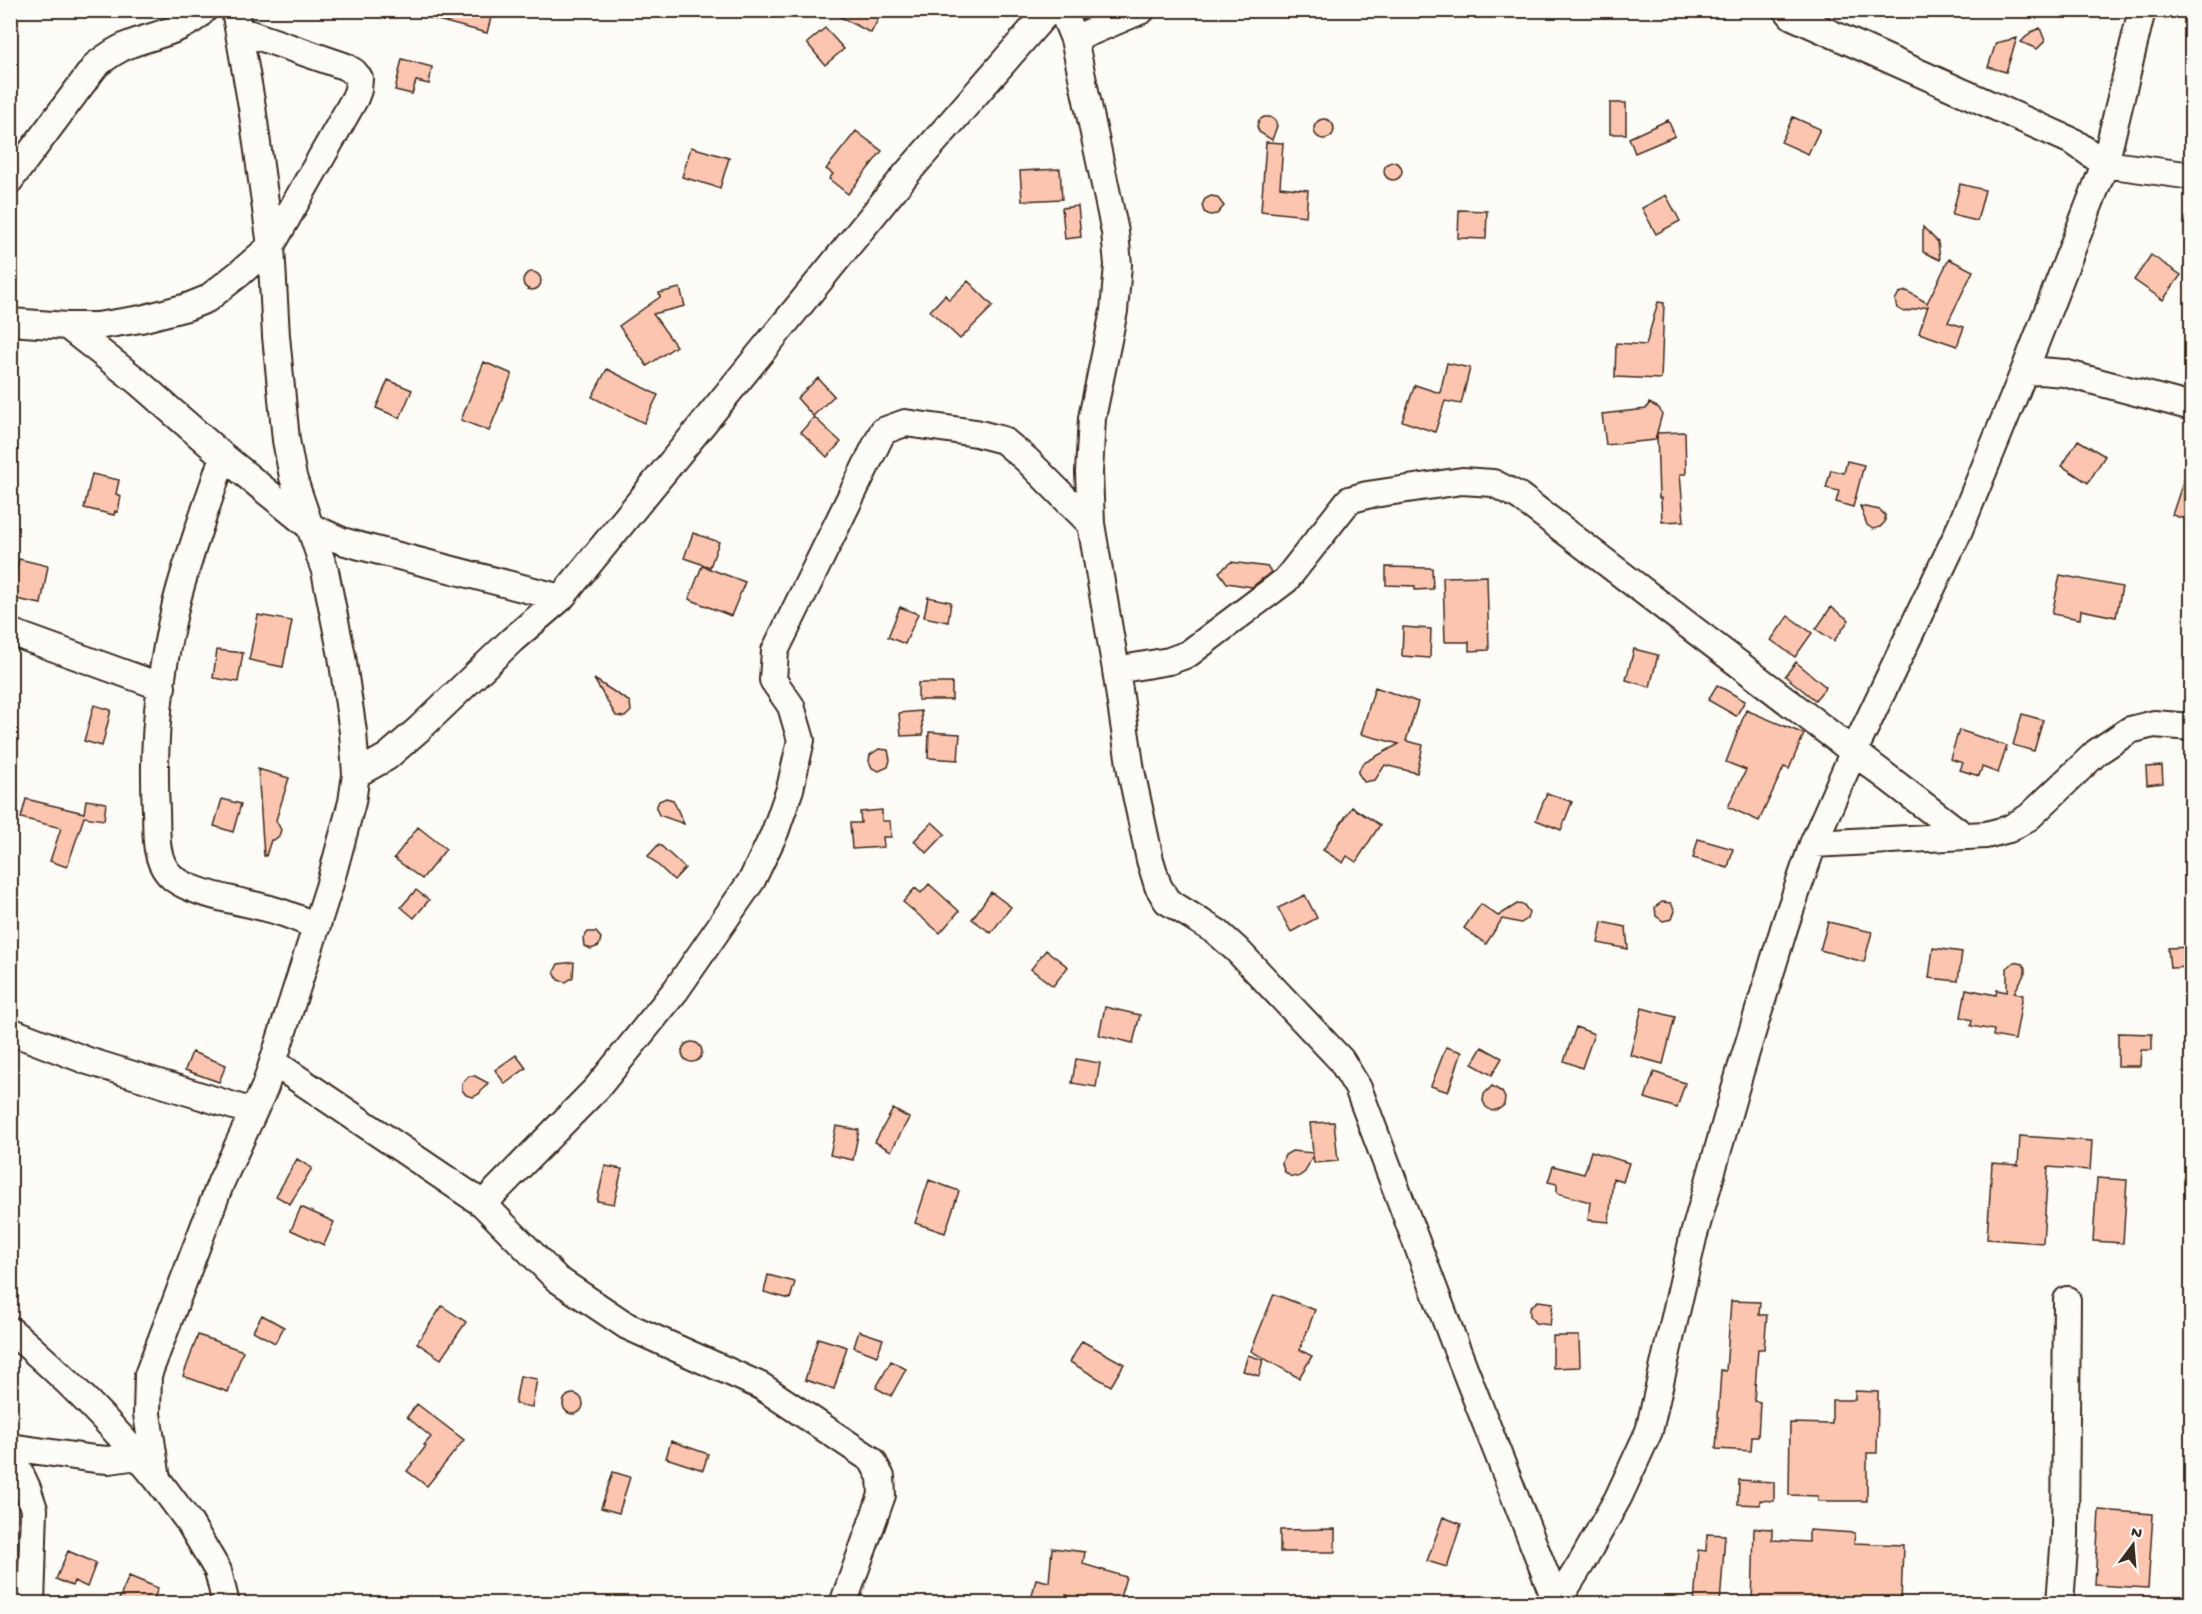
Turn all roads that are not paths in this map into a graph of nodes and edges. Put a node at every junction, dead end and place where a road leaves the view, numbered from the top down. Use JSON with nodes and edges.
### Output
{"nodes":[{"id":1,"x":204,"y":10,"type":"edge"},
{"id":2,"x":1049,"y":10,"type":"edge"},
{"id":3,"x":1062,"y":10,"type":"edge"},
{"id":4,"x":1142,"y":10,"type":"edge"},
{"id":5,"x":1787,"y":10,"type":"edge"},
{"id":6,"x":2142,"y":10,"type":"edge"},
{"id":7,"x":237,"y":20,"type":"edge"},
{"id":8,"x":1074,"y":39,"type":"junction"},
{"id":9,"x":2105,"y":164,"type":"junction"},
{"id":10,"x":2192,"y":176,"type":"edge"},
{"id":11,"x":10,"y":180,"type":"edge"},
{"id":12,"x":271,"y":246,"type":"junction"},
{"id":13,"x":10,"y":322,"type":"edge"},
{"id":14,"x":67,"y":326,"type":"junction"},
{"id":15,"x":2024,"y":372,"type":"junction"},
{"id":16,"x":2192,"y":406,"type":"edge"},
{"id":17,"x":223,"y":456,"type":"junction"},
{"id":18,"x":1091,"y":524,"type":"junction"},
{"id":19,"x":309,"y":526,"type":"junction"},
{"id":20,"x":561,"y":598,"type":"junction"},
{"id":21,"x":10,"y":632,"type":"edge"},
{"id":22,"x":1116,"y":670,"type":"junction"},
{"id":23,"x":162,"y":687,"type":"junction"},
{"id":24,"x":2192,"y":727,"type":"edge"},
{"id":25,"x":1854,"y":751,"type":"junction"},
{"id":26,"x":357,"y":774,"type":"junction"},
{"id":27,"x":1964,"y":836,"type":"junction"},
{"id":28,"x":1813,"y":844,"type":"junction"},
{"id":29,"x":317,"y":926,"type":"junction"},
{"id":30,"x":10,"y":1031,"type":"edge"},
{"id":31,"x":273,"y":1062,"type":"junction"},
{"id":32,"x":253,"y":1112,"type":"junction"},
{"id":33,"x":483,"y":1204,"type":"junction"},
{"id":34,"x":2067,"y":1300,"type":"dead end"},
{"id":35,"x":10,"y":1330,"type":"edge"},
{"id":36,"x":10,"y":1449,"type":"edge"},
{"id":37,"x":138,"y":1456,"type":"junction"},
{"id":38,"x":157,"y":1479,"type":"junction"},
{"id":39,"x":1557,"y":1603,"type":"edge"},
{"id":40,"x":31,"y":1604,"type":"edge"},
{"id":41,"x":226,"y":1604,"type":"edge"},
{"id":42,"x":843,"y":1604,"type":"edge"},
{"id":43,"x":2060,"y":1604,"type":"edge"}],
"edges":[{"from":1,"to":11,"type":"street"},
{"from":2,"to":20,"type":"street"},
{"from":3,"to":8,"type":"street"},
{"from":4,"to":8,"type":"street"},
{"from":5,"to":9,"type":"street"},
{"from":6,"to":9,"type":"street"},
{"from":7,"to":12,"type":"street"},
{"from":7,"to":12,"type":"street"},
{"from":8,"to":18,"type":"street"},
{"from":9,"to":10,"type":"street"},
{"from":9,"to":15,"type":"street"},
{"from":12,"to":14,"type":"street"},
{"from":12,"to":19,"type":"street"},
{"from":13,"to":14,"type":"street"},
{"from":14,"to":17,"type":"street"},
{"from":15,"to":16,"type":"street"},
{"from":15,"to":25,"type":"street"},
{"from":17,"to":19,"type":"street"},
{"from":17,"to":23,"type":"street"},
{"from":18,"to":22,"type":"street"},
{"from":18,"to":33,"type":"street"},
{"from":19,"to":20,"type":"street"},
{"from":19,"to":26,"type":"street"},
{"from":20,"to":26,"type":"street"},
{"from":21,"to":23,"type":"street"},
{"from":22,"to":25,"type":"street"},
{"from":22,"to":39,"type":"street"},
{"from":23,"to":29,"type":"street"},
{"from":24,"to":27,"type":"street"},
{"from":25,"to":27,"type":"street"},
{"from":25,"to":28,"type":"street"},
{"from":26,"to":29,"type":"street"},
{"from":27,"to":28,"type":"street"},
{"from":28,"to":39,"type":"street"},
{"from":29,"to":31,"type":"street"},
{"from":30,"to":32,"type":"street"},
{"from":31,"to":32,"type":"street"},
{"from":31,"to":33,"type":"street"},
{"from":32,"to":38,"type":"street"},
{"from":33,"to":42,"type":"street"},
{"from":34,"to":43,"type":"street"},
{"from":35,"to":37,"type":"street"},
{"from":36,"to":37,"type":"street"},
{"from":36,"to":40,"type":"street"},
{"from":37,"to":38,"type":"street"},
{"from":38,"to":41,"type":"street"}]}
